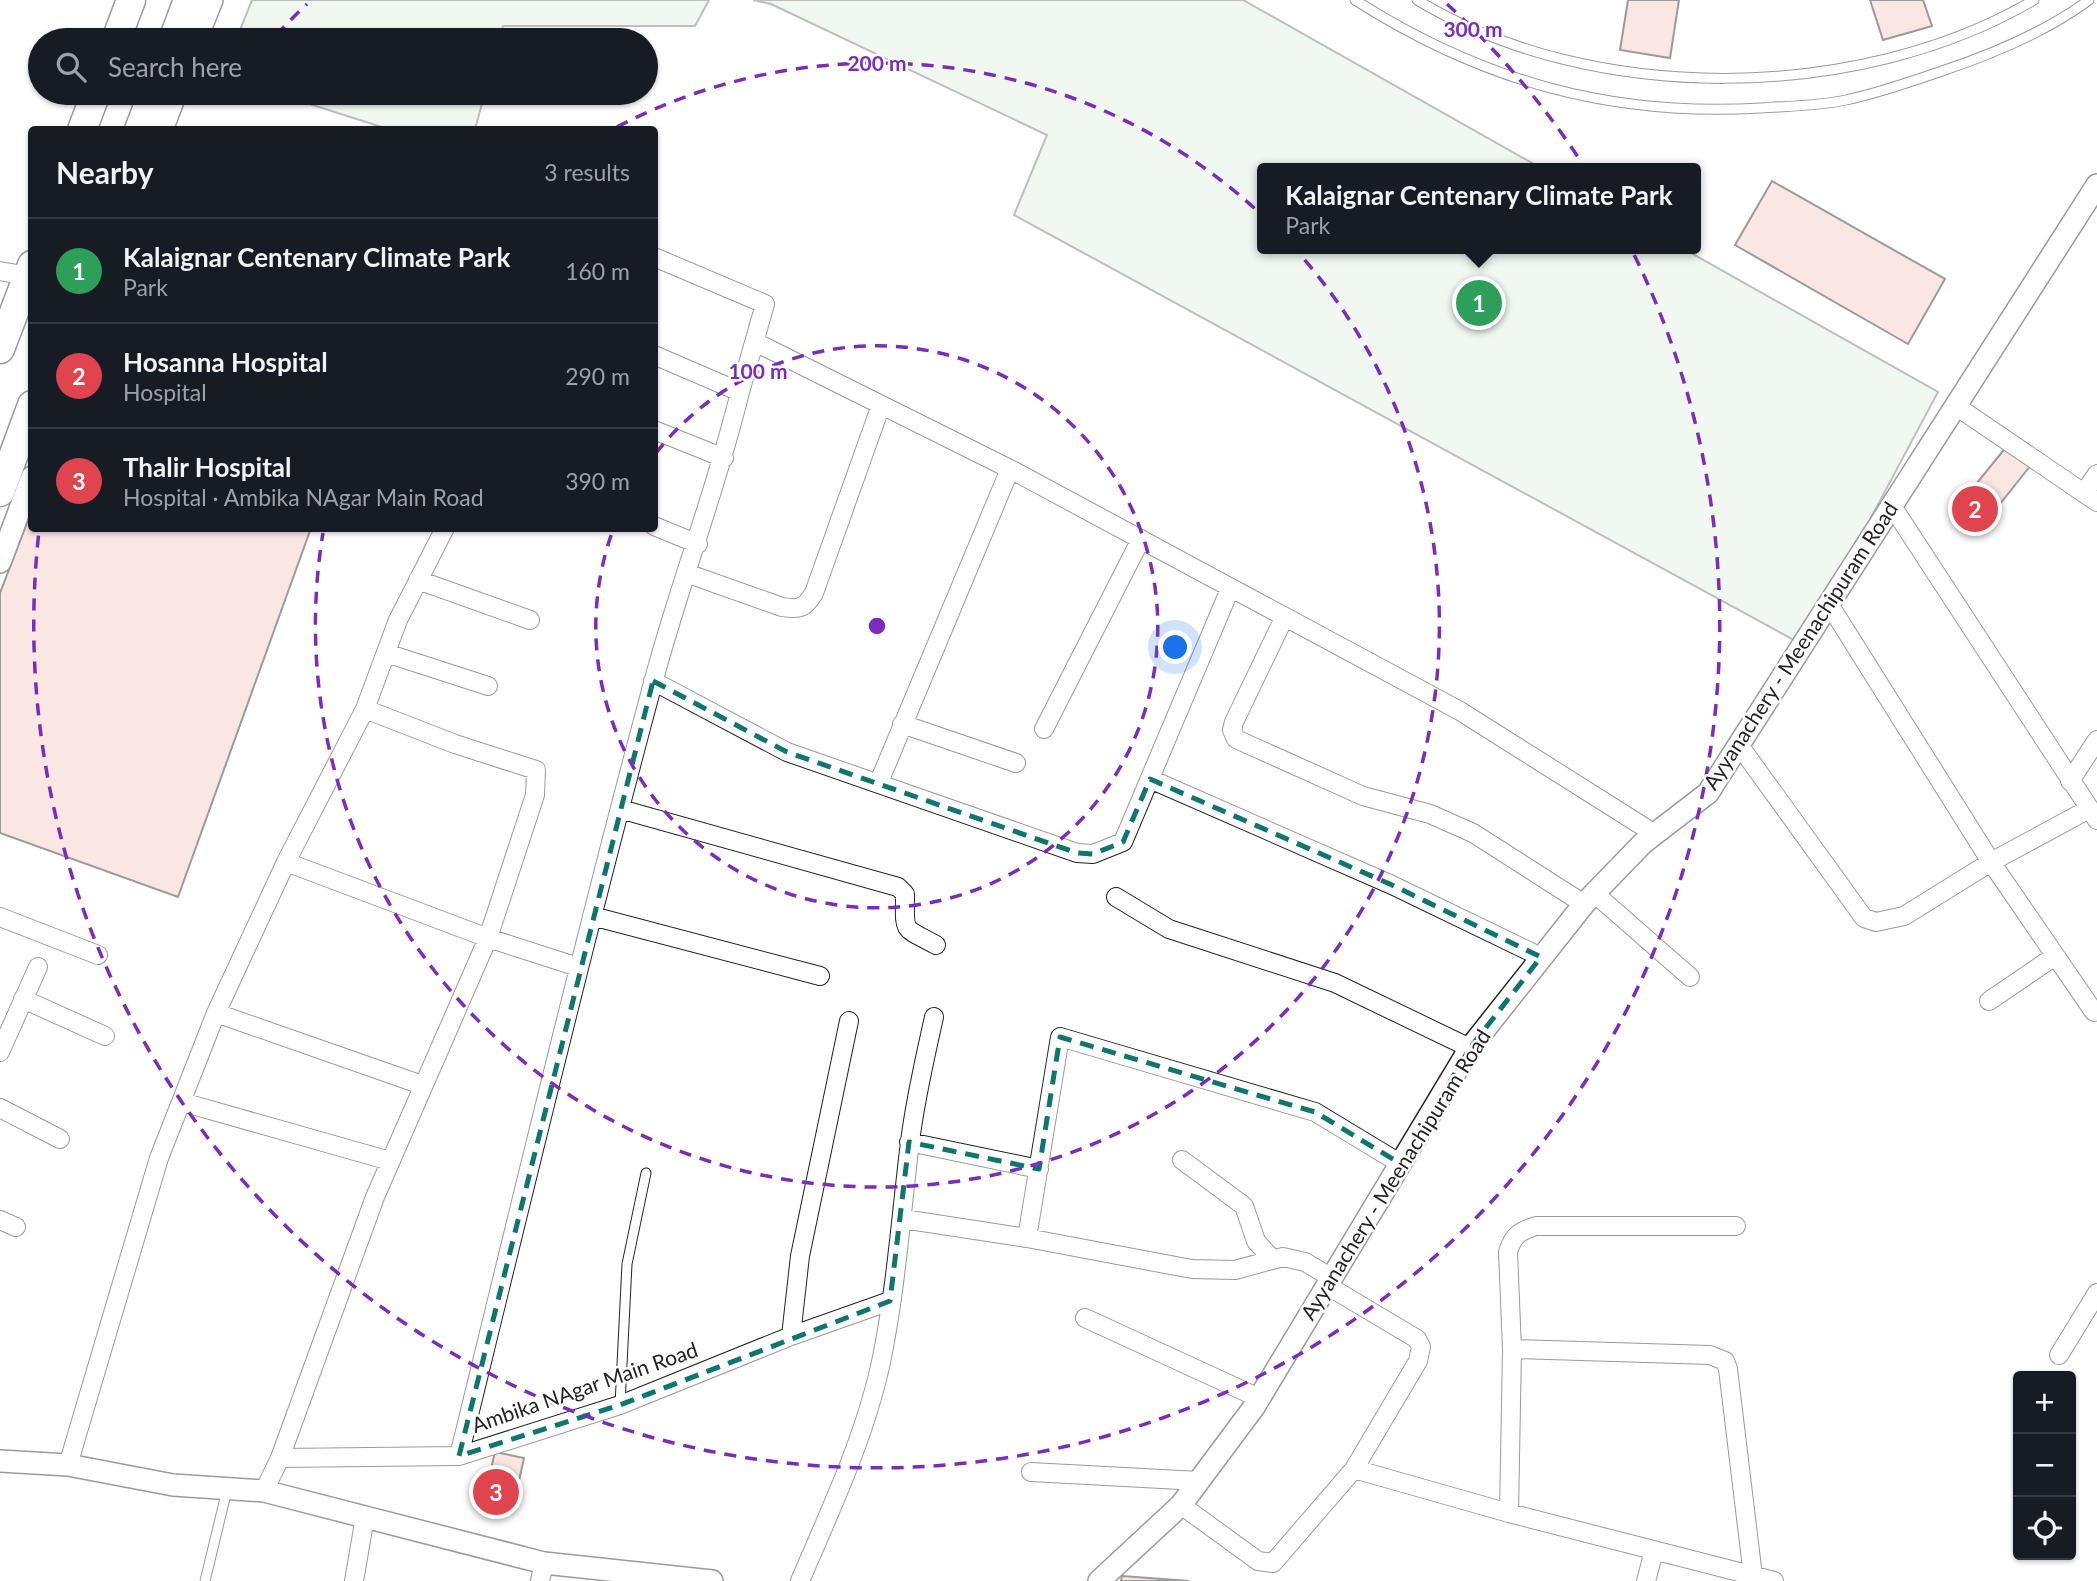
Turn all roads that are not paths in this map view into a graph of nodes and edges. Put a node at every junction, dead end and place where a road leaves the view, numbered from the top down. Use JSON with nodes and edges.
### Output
{"nodes":[{"id":1,"x":131,"y":0,"type":"edge"},
{"id":2,"x":188,"y":0,"type":"edge"},
{"id":3,"x":212,"y":0,"type":"edge"},
{"id":4,"x":1355,"y":0,"type":"edge"},
{"id":5,"x":1417,"y":0,"type":"edge"},
{"id":6,"x":2034,"y":0,"type":"edge"},
{"id":7,"x":2089,"y":0,"type":"edge"},
{"id":8,"x":120,"y":28,"type":"edge"},
{"id":9,"x":178,"y":28,"type":"edge"},
{"id":10,"x":201,"y":28,"type":"edge"},
{"id":11,"x":91,"y":105,"type":"edge"},
{"id":12,"x":148,"y":105,"type":"edge"},
{"id":13,"x":171,"y":105,"type":"edge"},
{"id":14,"x":84,"y":126,"type":"edge"},
{"id":15,"x":141,"y":126,"type":"edge"},
{"id":16,"x":164,"y":126,"type":"edge"},
{"id":17,"x":2097,"y":185,"type":"edge"},
{"id":18,"x":658,"y":259,"type":"edge"},
{"id":19,"x":0,"y":271,"type":"edge"},
{"id":20,"x":28,"y":271,"type":"edge"},
{"id":21,"x":28,"y":276,"type":"edge"},
{"id":22,"x":755,"y":342,"type":"junction"},
{"id":23,"x":0,"y":349,"type":"edge"},
{"id":24,"x":658,"y":357,"type":"edge"},
{"id":25,"x":740,"y":392,"type":"junction"},
{"id":26,"x":880,"y":405,"type":"junction"},
{"id":27,"x":1956,"y":406,"type":"junction"},
{"id":28,"x":28,"y":416,"type":"edge"},
{"id":29,"x":658,"y":432,"type":"edge"},
{"id":30,"x":724,"y":458,"type":"junction"},
{"id":31,"x":1010,"y":470,"type":"junction"},
{"id":32,"x":2097,"y":474,"type":"edge"},
{"id":33,"x":28,"y":488,"type":"edge"},
{"id":34,"x":0,"y":492,"type":"edge"},
{"id":35,"x":2091,"y":498,"type":"edge"},
{"id":36,"x":1892,"y":506,"type":"junction"},
{"id":37,"x":658,"y":528,"type":"edge"},
{"id":38,"x":443,"y":532,"type":"edge"},
{"id":39,"x":1141,"y":539,"type":"junction"},
{"id":40,"x":698,"y":544,"type":"junction"},
{"id":41,"x":0,"y":562,"type":"edge"},
{"id":42,"x":686,"y":573,"type":"junction"},
{"id":43,"x":418,"y":580,"type":"junction"},
{"id":44,"x":1230,"y":589,"type":"junction"},
{"id":45,"x":1829,"y":604,"type":"junction"},
{"id":46,"x":1284,"y":618,"type":"junction"},
{"id":47,"x":530,"y":620,"type":"dead end"},
{"id":48,"x":386,"y":653,"type":"junction"},
{"id":49,"x":653,"y":681,"type":"junction"},
{"id":50,"x":488,"y":686,"type":"dead end"},
{"id":51,"x":365,"y":709,"type":"junction"},
{"id":52,"x":902,"y":724,"type":"junction"},
{"id":53,"x":1044,"y":729,"type":"dead end"},
{"id":54,"x":2097,"y":740,"type":"edge"},
{"id":55,"x":1739,"y":745,"type":"junction"},
{"id":56,"x":1016,"y":763,"type":"dead end"},
{"id":57,"x":1150,"y":779,"type":"junction"},
{"id":58,"x":2070,"y":781,"type":"junction"},
{"id":59,"x":879,"y":782,"type":"junction"},
{"id":60,"x":620,"y":809,"type":"junction"},
{"id":61,"x":2093,"y":814,"type":"edge"},
{"id":62,"x":1655,"y":834,"type":"junction"},
{"id":63,"x":286,"y":862,"type":"junction"},
{"id":64,"x":1991,"y":862,"type":"junction"},
{"id":65,"x":1116,"y":897,"type":"dead end"},
{"id":66,"x":1589,"y":898,"type":"junction"},
{"id":67,"x":592,"y":916,"type":"junction"},
{"id":68,"x":0,"y":917,"type":"edge"},
{"id":69,"x":488,"y":938,"type":"junction"},
{"id":70,"x":936,"y":945,"type":"dead end"},
{"id":71,"x":98,"y":955,"type":"dead end"},
{"id":72,"x":2055,"y":956,"type":"junction"},
{"id":73,"x":1541,"y":957,"type":"junction"},
{"id":74,"x":38,"y":967,"type":"dead end"},
{"id":75,"x":578,"y":967,"type":"junction"},
{"id":76,"x":820,"y":976,"type":"dead end"},
{"id":77,"x":1690,"y":976,"type":"dead end"},
{"id":78,"x":23,"y":999,"type":"junction"},
{"id":79,"x":1989,"y":1001,"type":"dead end"},
{"id":80,"x":2094,"y":1012,"type":"dead end"},
{"id":81,"x":216,"y":1013,"type":"junction"},
{"id":82,"x":934,"y":1017,"type":"dead end"},
{"id":83,"x":849,"y":1021,"type":"dead end"},
{"id":84,"x":105,"y":1036,"type":"dead end"},
{"id":85,"x":1470,"y":1048,"type":"junction"},
{"id":86,"x":0,"y":1052,"type":"edge"},
{"id":87,"x":422,"y":1085,"type":"junction"},
{"id":88,"x":182,"y":1102,"type":"junction"},
{"id":89,"x":0,"y":1108,"type":"edge"},
{"id":90,"x":60,"y":1139,"type":"dead end"},
{"id":91,"x":909,"y":1142,"type":"junction"},
{"id":92,"x":1182,"y":1160,"type":"dead end"},
{"id":93,"x":390,"y":1161,"type":"junction"},
{"id":94,"x":1401,"y":1164,"type":"junction"},
{"id":95,"x":1038,"y":1169,"type":"junction"},
{"id":96,"x":646,"y":1173,"type":"dead end"},
{"id":97,"x":903,"y":1219,"type":"junction"},
{"id":98,"x":1736,"y":1226,"type":"dead end"},
{"id":99,"x":1027,"y":1238,"type":"junction"},
{"id":100,"x":1272,"y":1259,"type":"junction"},
{"id":101,"x":1330,"y":1282,"type":"junction"},
{"id":102,"x":2097,"y":1293,"type":"edge"},
{"id":103,"x":890,"y":1301,"type":"junction"},
{"id":104,"x":1085,"y":1318,"type":"dead end"},
{"id":105,"x":791,"y":1336,"type":"junction"},
{"id":106,"x":1512,"y":1349,"type":"junction"},
{"id":107,"x":2059,"y":1355,"type":"dead end"},
{"id":108,"x":1259,"y":1398,"type":"junction"},
{"id":109,"x":620,"y":1405,"type":"junction"},
{"id":110,"x":459,"y":1456,"type":"junction"},
{"id":111,"x":280,"y":1458,"type":"junction"},
{"id":112,"x":1,"y":1464,"type":"edge"},
{"id":113,"x":68,"y":1465,"type":"junction"},
{"id":114,"x":1354,"y":1469,"type":"junction"},
{"id":115,"x":1031,"y":1472,"type":"dead end"},
{"id":116,"x":1199,"y":1481,"type":"junction"},
{"id":117,"x":228,"y":1489,"type":"junction"},
{"id":118,"x":264,"y":1491,"type":"junction"},
{"id":119,"x":1181,"y":1505,"type":"junction"},
{"id":120,"x":1509,"y":1513,"type":"junction"},
{"id":121,"x":365,"y":1517,"type":"junction"},
{"id":122,"x":1654,"y":1551,"type":"junction"},
{"id":123,"x":542,"y":1572,"type":"edge"},
{"id":124,"x":1761,"y":1579,"type":"edge"},
{"id":125,"x":700,"y":1580,"type":"edge"},
{"id":126,"x":205,"y":1581,"type":"edge"},
{"id":127,"x":354,"y":1581,"type":"edge"},
{"id":128,"x":800,"y":1581,"type":"edge"},
{"id":129,"x":1099,"y":1581,"type":"edge"},
{"id":130,"x":1646,"y":1581,"type":"edge"}],
"edges":[{"from":1,"to":8,"type":"highway"},
{"from":2,"to":9,"type":"highway"},
{"from":3,"to":10,"type":"street"},
{"from":4,"to":7,"type":"lane"},
{"from":5,"to":6,"type":"lane"},
{"from":11,"to":14,"type":"highway"},
{"from":12,"to":15,"type":"highway"},
{"from":13,"to":16,"type":"street"},
{"from":17,"to":27,"type":"street","name":"Ayyanachery - Meenachipuram Road"},
{"from":18,"to":22,"type":"street"},
{"from":19,"to":20,"type":"street"},
{"from":21,"to":23,"type":"highway"},
{"from":22,"to":25,"type":"street"},
{"from":22,"to":26,"type":"street"},
{"from":24,"to":25,"type":"street"},
{"from":25,"to":30,"type":"street"},
{"from":26,"to":31,"type":"street"},
{"from":26,"to":42,"type":"street"},
{"from":27,"to":35,"type":"street"},
{"from":27,"to":36,"type":"street","name":"Ayyanachery - Meenachipuram Road"},
{"from":28,"to":34,"type":"highway"},
{"from":29,"to":30,"type":"street"},
{"from":30,"to":40,"type":"street"},
{"from":31,"to":39,"type":"street"},
{"from":31,"to":52,"type":"street"},
{"from":32,"to":35,"type":"street"},
{"from":33,"to":41,"type":"street"},
{"from":36,"to":45,"type":"street","name":"Ayyanachery - Meenachipuram Road"},
{"from":36,"to":58,"type":"street"},
{"from":37,"to":40,"type":"street"},
{"from":38,"to":43,"type":"street"},
{"from":39,"to":44,"type":"street"},
{"from":39,"to":53,"type":"street"},
{"from":40,"to":42,"type":"street"},
{"from":42,"to":49,"type":"street"},
{"from":43,"to":47,"type":"street"},
{"from":43,"to":48,"type":"street"},
{"from":44,"to":46,"type":"street"},
{"from":44,"to":57,"type":"street"},
{"from":45,"to":55,"type":"street","name":"Ayyanachery - Meenachipuram Road"},
{"from":45,"to":64,"type":"street"},
{"from":46,"to":62,"type":"street"},
{"from":46,"to":66,"type":"street"},
{"from":48,"to":50,"type":"street"},
{"from":48,"to":51,"type":"street"},
{"from":49,"to":59,"type":"street"},
{"from":49,"to":60,"type":"street"},
{"from":51,"to":63,"type":"street"},
{"from":51,"to":69,"type":"street"},
{"from":52,"to":56,"type":"street"},
{"from":52,"to":59,"type":"street"},
{"from":54,"to":58,"type":"street"},
{"from":55,"to":62,"type":"street","name":"Ayyanachery - Meenachipuram Road"},
{"from":55,"to":64,"type":"street"},
{"from":57,"to":59,"type":"street"},
{"from":57,"to":73,"type":"street"},
{"from":58,"to":61,"type":"street"},
{"from":60,"to":67,"type":"street"},
{"from":60,"to":70,"type":"street"},
{"from":61,"to":64,"type":"street"},
{"from":62,"to":66,"type":"street","name":"Ayyanachery - Meenachipuram Road"},
{"from":63,"to":69,"type":"street"},
{"from":63,"to":81,"type":"street"},
{"from":64,"to":72,"type":"street"},
{"from":65,"to":85,"type":"street"},
{"from":66,"to":73,"type":"street","name":"Ayyanachery - Meenachipuram Road"},
{"from":66,"to":77,"type":"street"},
{"from":67,"to":75,"type":"street"},
{"from":67,"to":76,"type":"street"},
{"from":68,"to":71,"type":"street"},
{"from":69,"to":75,"type":"street"},
{"from":69,"to":87,"type":"street"},
{"from":72,"to":79,"type":"street"},
{"from":72,"to":80,"type":"street"},
{"from":73,"to":85,"type":"street","name":"Ayyanachery - Meenachipuram Road"},
{"from":74,"to":78,"type":"street"},
{"from":75,"to":110,"type":"street"},
{"from":78,"to":84,"type":"street"},
{"from":78,"to":86,"type":"street"},
{"from":81,"to":87,"type":"street"},
{"from":81,"to":88,"type":"street"},
{"from":82,"to":91,"type":"street"},
{"from":83,"to":105,"type":"street"},
{"from":85,"to":94,"type":"street","name":"Ayyanachery - Meenachipuram Road"},
{"from":87,"to":93,"type":"street"},
{"from":88,"to":93,"type":"street"},
{"from":88,"to":113,"type":"street"},
{"from":89,"to":90,"type":"street"},
{"from":91,"to":95,"type":"street"},
{"from":91,"to":97,"type":"street"},
{"from":92,"to":100,"type":"street"},
{"from":93,"to":111,"type":"street"},
{"from":94,"to":95,"type":"street"},
{"from":94,"to":101,"type":"street","name":"Ayyanachery - Meenachipuram Road"},
{"from":95,"to":99,"type":"street"},
{"from":96,"to":109,"type":"lane"},
{"from":97,"to":99,"type":"street"},
{"from":97,"to":103,"type":"street"},
{"from":98,"to":106,"type":"street"},
{"from":99,"to":100,"type":"street"},
{"from":100,"to":101,"type":"street"},
{"from":101,"to":108,"type":"street","name":"Ayyanachery - Meenachipuram Road"},
{"from":101,"to":114,"type":"street"},
{"from":102,"to":107,"type":"street"},
{"from":103,"to":105,"type":"street","name":"Ambika NAgar Main Road"},
{"from":103,"to":128,"type":"street"},
{"from":104,"to":108,"type":"street"},
{"from":105,"to":109,"type":"street","name":"Ambika NAgar Main Road"},
{"from":106,"to":120,"type":"street"},
{"from":106,"to":124,"type":"street"},
{"from":108,"to":116,"type":"street","name":"Ayyanachery - Meenachipuram Road"},
{"from":109,"to":110,"type":"street","name":"Ambika NAgar Main Road"},
{"from":110,"to":111,"type":"street","name":"Ambika NAgar Main Road"},
{"from":111,"to":118,"type":"street"},
{"from":112,"to":113,"type":"street"},
{"from":113,"to":117,"type":"street"},
{"from":114,"to":119,"type":"street"},
{"from":114,"to":120,"type":"street"},
{"from":115,"to":116,"type":"street"},
{"from":116,"to":119,"type":"street","name":"Ayyanachery - Meenachipuram Road"},
{"from":117,"to":118,"type":"street"},
{"from":117,"to":126,"type":"lane"},
{"from":118,"to":121,"type":"street"},
{"from":119,"to":129,"type":"street","name":"Ayyanachery - Meenachipuram Road"},
{"from":120,"to":122,"type":"street"},
{"from":121,"to":123,"type":"street"},
{"from":121,"to":127,"type":"street"},
{"from":122,"to":124,"type":"street"},
{"from":122,"to":130,"type":"street"},
{"from":123,"to":125,"type":"street"}]}
